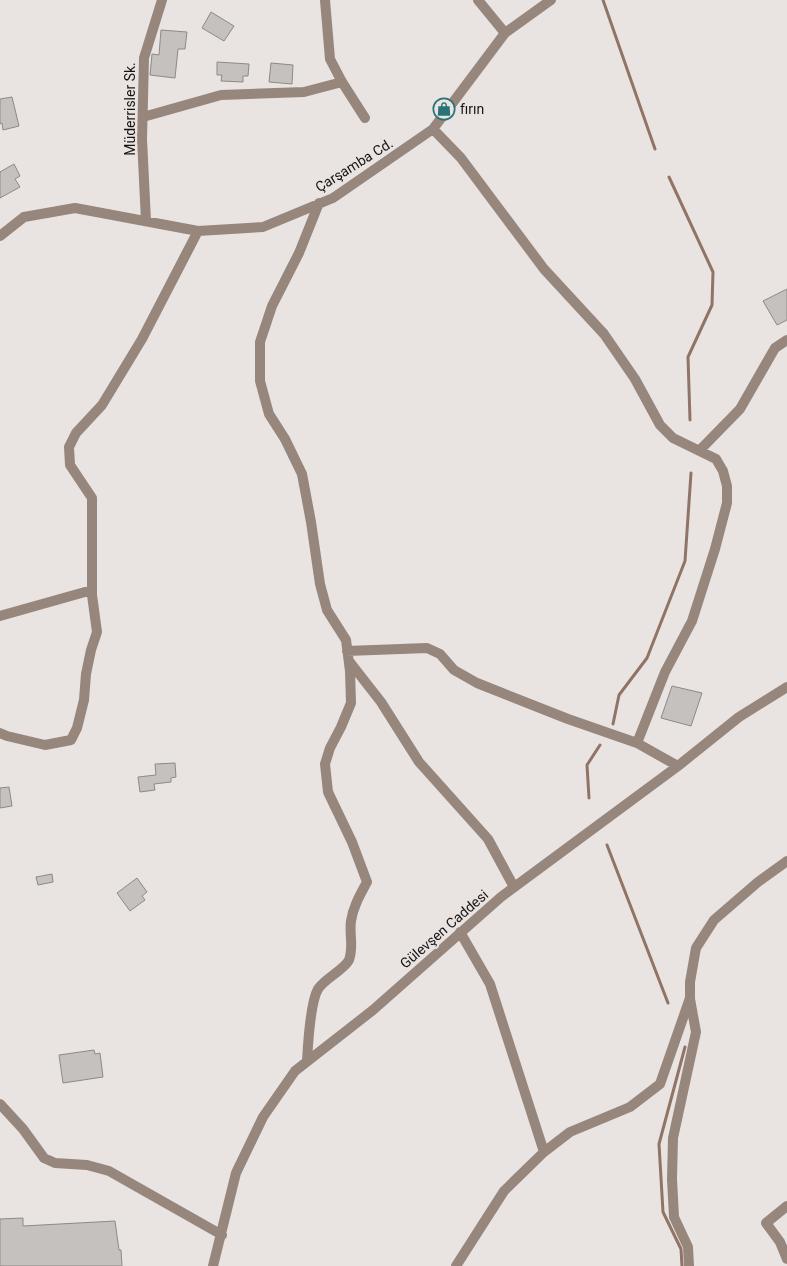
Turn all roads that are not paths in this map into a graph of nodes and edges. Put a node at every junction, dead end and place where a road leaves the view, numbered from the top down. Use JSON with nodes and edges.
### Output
{"nodes":[{"id":1,"x":162,"y":0,"type":"edge"},
{"id":2,"x":325,"y":0,"type":"edge"},
{"id":3,"x":478,"y":0,"type":"edge"},
{"id":4,"x":552,"y":0,"type":"edge"},
{"id":5,"x":505,"y":33,"type":"junction"},
{"id":6,"x":342,"y":82,"type":"junction"},
{"id":7,"x":142,"y":117,"type":"junction"},
{"id":8,"x":365,"y":118,"type":"dead end"},
{"id":9,"x":433,"y":129,"type":"junction"},
{"id":10,"x":320,"y":203,"type":"junction"},
{"id":11,"x":146,"y":221,"type":"junction"},
{"id":12,"x":198,"y":231,"type":"junction"},
{"id":13,"x":0,"y":236,"type":"edge"},
{"id":14,"x":787,"y":340,"type":"edge"},
{"id":15,"x":698,"y":451,"type":"junction"},
{"id":16,"x":92,"y":590,"type":"junction"},
{"id":17,"x":0,"y":616,"type":"edge"},
{"id":18,"x":348,"y":656,"type":"junction"},
{"id":19,"x":787,"y":686,"type":"edge"},
{"id":20,"x":0,"y":733,"type":"edge"},
{"id":21,"x":637,"y":743,"type":"junction"},
{"id":22,"x":678,"y":766,"type":"junction"},
{"id":23,"x":787,"y":861,"type":"edge"},
{"id":24,"x":514,"y":888,"type":"junction"},
{"id":25,"x":460,"y":932,"type":"junction"},
{"id":26,"x":690,"y":998,"type":"junction"},
{"id":27,"x":307,"y":1061,"type":"junction"},
{"id":28,"x":0,"y":1104,"type":"edge"},
{"id":29,"x":544,"y":1152,"type":"junction"},
{"id":30,"x":787,"y":1206,"type":"edge"},
{"id":31,"x":222,"y":1235,"type":"junction"},
{"id":32,"x":787,"y":1259,"type":"edge"},
{"id":33,"x":213,"y":1266,"type":"edge"},
{"id":34,"x":456,"y":1266,"type":"edge"},
{"id":35,"x":689,"y":1266,"type":"edge"}],
"edges":[{"from":1,"to":7,"type":"street","name":"Müderrisler Sk."},
{"from":2,"to":6,"type":"street"},
{"from":3,"to":5,"type":"street"},
{"from":4,"to":5,"type":"street","name":"Çarşamba Cd."},
{"from":5,"to":9,"type":"street","name":"Çarşamba Cd."},
{"from":6,"to":7,"type":"street"},
{"from":6,"to":8,"type":"street"},
{"from":7,"to":11,"type":"street","name":"Müderrisler Sk."},
{"from":9,"to":10,"type":"street","name":"Çarşamba Cd."},
{"from":9,"to":15,"type":"street"},
{"from":10,"to":12,"type":"street","name":"Çarşamba Cd."},
{"from":10,"to":18,"type":"street"},
{"from":11,"to":12,"type":"street","name":"Çarşamba Cd."},
{"from":11,"to":13,"type":"street","name":"Çarşamba Cd."},
{"from":12,"to":16,"type":"street"},
{"from":14,"to":15,"type":"street"},
{"from":15,"to":21,"type":"street"},
{"from":16,"to":17,"type":"street"},
{"from":16,"to":20,"type":"street"},
{"from":18,"to":21,"type":"street"},
{"from":18,"to":24,"type":"street"},
{"from":18,"to":27,"type":"street"},
{"from":19,"to":22,"type":"street","name":"Gülevşen Caddesi"},
{"from":21,"to":22,"type":"street"},
{"from":22,"to":24,"type":"street","name":"Gülevşen Caddesi"},
{"from":23,"to":26,"type":"street"},
{"from":24,"to":25,"type":"street","name":"Gülevşen Caddesi"},
{"from":25,"to":27,"type":"street","name":"Gülevşen Caddesi"},
{"from":25,"to":29,"type":"street"},
{"from":26,"to":29,"type":"street"},
{"from":26,"to":35,"type":"street"},
{"from":27,"to":31,"type":"street","name":"Gülevşen Caddesi"},
{"from":28,"to":31,"type":"street"},
{"from":29,"to":34,"type":"street"},
{"from":30,"to":32,"type":"street"},
{"from":31,"to":33,"type":"street","name":"Gülevşen Caddesi"}]}
